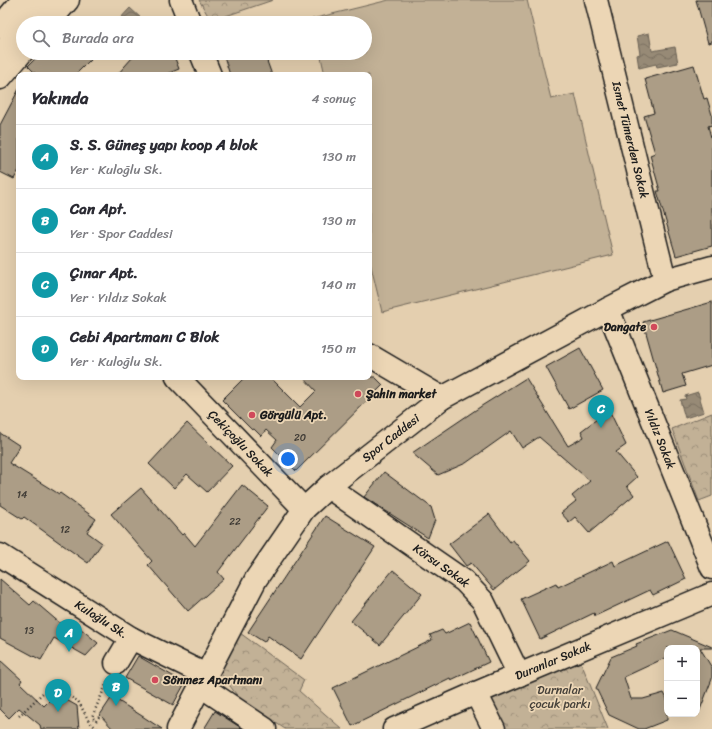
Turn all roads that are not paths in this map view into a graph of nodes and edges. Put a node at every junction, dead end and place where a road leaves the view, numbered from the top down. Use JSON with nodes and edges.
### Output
{"nodes":[{"id":1,"x":23,"y":0,"type":"edge"},
{"id":2,"x":46,"y":0,"type":"edge"},
{"id":3,"x":68,"y":0,"type":"edge"},
{"id":4,"x":181,"y":0,"type":"edge"},
{"id":5,"x":596,"y":0,"type":"edge"},
{"id":6,"x":32,"y":16,"type":"edge"},
{"id":7,"x":54,"y":16,"type":"edge"},
{"id":8,"x":187,"y":16,"type":"edge"},
{"id":9,"x":0,"y":27,"type":"edge"},
{"id":10,"x":16,"y":36,"type":"edge"},
{"id":11,"x":0,"y":55,"type":"edge"},
{"id":12,"x":16,"y":60,"type":"edge"},
{"id":13,"x":204,"y":60,"type":"edge"},
{"id":14,"x":209,"y":72,"type":"edge"},
{"id":15,"x":0,"y":78,"type":"edge"},
{"id":16,"x":712,"y":267,"type":"edge"},
{"id":17,"x":665,"y":280,"type":"junction"},
{"id":18,"x":608,"y":309,"type":"junction"},
{"id":19,"x":372,"y":357,"type":"edge"},
{"id":20,"x":180,"y":380,"type":"edge"},
{"id":21,"x":442,"y":398,"type":"junction"},
{"id":22,"x":328,"y":487,"type":"junction"},
{"id":23,"x":304,"y":510,"type":"junction"},
{"id":24,"x":0,"y":555,"type":"edge"},
{"id":25,"x":712,"y":568,"type":"edge"},
{"id":26,"x":712,"y":594,"type":"edge"},
{"id":27,"x":131,"y":638,"type":"junction"},
{"id":28,"x":116,"y":663,"type":"road end"},
{"id":29,"x":519,"y":675,"type":"junction"},
{"id":30,"x":204,"y":681,"type":"junction"},
{"id":31,"x":476,"y":692,"type":"junction"},
{"id":32,"x":178,"y":729,"type":"edge"},
{"id":33,"x":265,"y":729,"type":"edge"},
{"id":34,"x":394,"y":729,"type":"edge"},
{"id":35,"x":494,"y":729,"type":"edge"}],
"edges":[{"from":1,"to":9,"type":"main road"},
{"from":2,"to":6,"type":"main road"},
{"from":3,"to":7,"type":"main road"},
{"from":4,"to":8,"type":"main road"},
{"from":5,"to":17,"type":"main road","name":"Ismet Tümerden Sokak"},
{"from":10,"to":11,"type":"main road"},
{"from":12,"to":15,"type":"main road"},
{"from":13,"to":14,"type":"main road"},
{"from":16,"to":17,"type":"main road","name":"Spor Caddesi"},
{"from":17,"to":18,"type":"main road","name":"Spor Caddesi"},
{"from":18,"to":21,"type":"main road","name":"Spor Caddesi"},
{"from":18,"to":25,"type":"main road","name":"Yıldız Sokak"},
{"from":19,"to":21,"type":"main road"},
{"from":20,"to":23,"type":"main road","name":"Çekiçoğlu Sokak"},
{"from":21,"to":22,"type":"main road","name":"Spor Caddesi"},
{"from":22,"to":23,"type":"main road","name":"Spor Caddesi"},
{"from":22,"to":29,"type":"main road","name":"Körsu Sokak"},
{"from":23,"to":30,"type":"main road","name":"Spor Caddesi"},
{"from":24,"to":27,"type":"main road","name":"Kuloğlu Sk."},
{"from":26,"to":29,"type":"main road","name":"Duranlar Sokak"},
{"from":27,"to":28,"type":"main road"},
{"from":27,"to":30,"type":"main road","name":"Kuloğlu Sk."},
{"from":29,"to":31,"type":"main road","name":"Duranlar Sokak"},
{"from":30,"to":32,"type":"main road","name":"Spor Caddesi"},
{"from":30,"to":33,"type":"main road","name":"Kuloğlu Sk."},
{"from":31,"to":34,"type":"main road","name":"Duranlar Sokak"},
{"from":31,"to":35,"type":"main road"}]}
